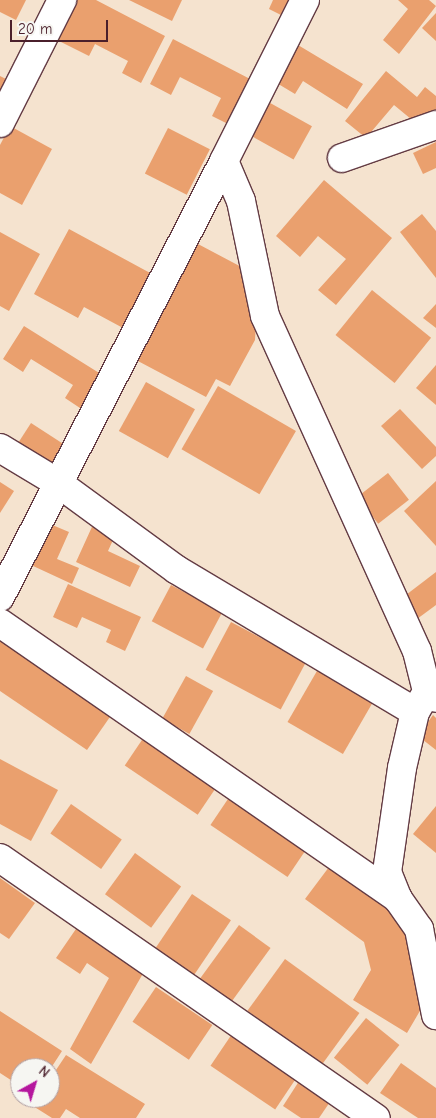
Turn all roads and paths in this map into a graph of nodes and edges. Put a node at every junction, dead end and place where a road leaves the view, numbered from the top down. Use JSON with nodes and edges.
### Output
{"nodes":[{"id":1,"x":62,"y":0,"type":"edge"},
{"id":2,"x":305,"y":0,"type":"edge"},
{"id":3,"x":0,"y":123,"type":"edge"},
{"id":4,"x":436,"y":125,"type":"edge"},
{"id":5,"x":342,"y":158,"type":"dead end"},
{"id":6,"x":224,"y":161,"type":"junction"},
{"id":7,"x":0,"y":448,"type":"edge"},
{"id":8,"x":58,"y":483,"type":"junction"},
{"id":9,"x":0,"y":597,"type":"edge"},
{"id":10,"x":0,"y":623,"type":"edge"},
{"id":11,"x":426,"y":700,"type":"edge"},
{"id":12,"x":0,"y":858,"type":"edge"},
{"id":13,"x":398,"y":899,"type":"junction"},
{"id":14,"x":436,"y":1015,"type":"edge"},
{"id":15,"x":376,"y":1118,"type":"edge"}],
"edges":[{"from":1,"to":3,"type":"street"},
{"from":2,"to":6,"type":"street"},
{"from":4,"to":5,"type":"street"},
{"from":6,"to":8,"type":"street"},
{"from":6,"to":11,"type":"street"},
{"from":7,"to":8,"type":"street"},
{"from":8,"to":9,"type":"street"},
{"from":8,"to":11,"type":"street"},
{"from":10,"to":13,"type":"street"},
{"from":11,"to":13,"type":"street"},
{"from":12,"to":15,"type":"street"},
{"from":13,"to":14,"type":"street"}]}
